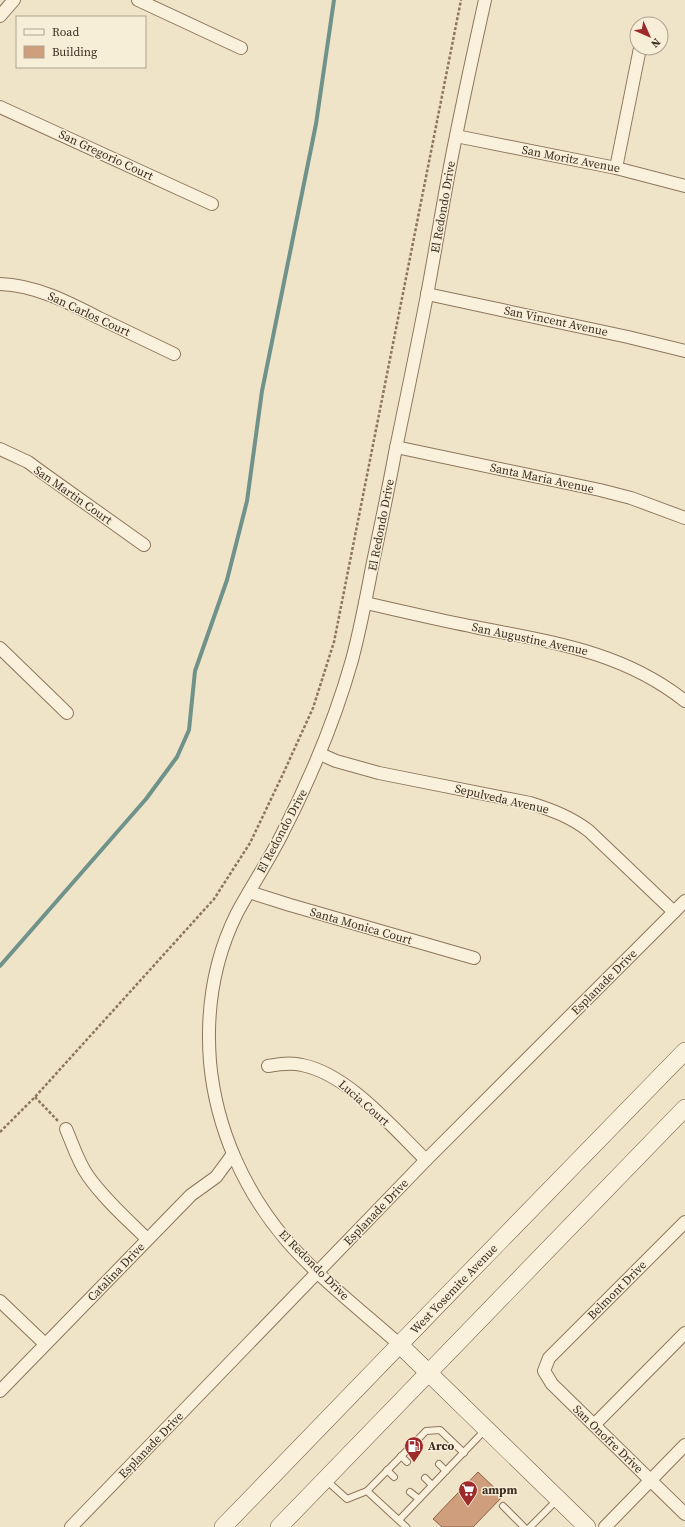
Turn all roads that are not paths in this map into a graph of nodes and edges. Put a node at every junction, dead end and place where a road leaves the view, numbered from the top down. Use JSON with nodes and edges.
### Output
{"nodes":[{"id":1,"x":14,"y":0,"type":"edge"},
{"id":2,"x":138,"y":0,"type":"edge"},
{"id":3,"x":485,"y":0,"type":"edge"},
{"id":4,"x":0,"y":16,"type":"edge"},
{"id":5,"x":241,"y":48,"type":"dead end"},
{"id":6,"x":638,"y":56,"type":"edge"},
{"id":7,"x":0,"y":107,"type":"edge"},
{"id":8,"x":456,"y":136,"type":"junction"},
{"id":9,"x":616,"y":168,"type":"junction"},
{"id":10,"x":685,"y":186,"type":"edge"},
{"id":11,"x":212,"y":204,"type":"dead end"},
{"id":12,"x":0,"y":284,"type":"edge"},
{"id":13,"x":427,"y":294,"type":"junction"},
{"id":14,"x":685,"y":351,"type":"edge"},
{"id":15,"x":174,"y":354,"type":"dead end"},
{"id":16,"x":396,"y":447,"type":"junction"},
{"id":17,"x":0,"y":449,"type":"edge"},
{"id":18,"x":685,"y":518,"type":"edge"},
{"id":19,"x":144,"y":545,"type":"dead end"},
{"id":20,"x":365,"y":603,"type":"junction"},
{"id":21,"x":0,"y":648,"type":"edge"},
{"id":22,"x":685,"y":701,"type":"edge"},
{"id":23,"x":67,"y":713,"type":"dead end"},
{"id":24,"x":320,"y":754,"type":"junction"},
{"id":25,"x":249,"y":892,"type":"junction"},
{"id":26,"x":685,"y":901,"type":"edge"},
{"id":27,"x":674,"y":912,"type":"junction"},
{"id":28,"x":474,"y":958,"type":"dead end"},
{"id":29,"x":685,"y":1051,"type":"edge"},
{"id":30,"x":268,"y":1066,"type":"dead end"},
{"id":31,"x":685,"y":1108,"type":"edge"},
{"id":32,"x":66,"y":1129,"type":"road end"},
{"id":33,"x":233,"y":1154,"type":"junction"},
{"id":34,"x":426,"y":1160,"type":"junction"},
{"id":35,"x":683,"y":1229,"type":"edge"},
{"id":36,"x":148,"y":1240,"type":"junction"},
{"id":37,"x":317,"y":1272,"type":"junction"},
{"id":38,"x":0,"y":1300,"type":"edge"},
{"id":39,"x":685,"y":1333,"type":"edge"},
{"id":40,"x":45,"y":1344,"type":"junction"},
{"id":41,"x":400,"y":1345,"type":"junction"},
{"id":42,"x":549,"y":1358,"type":"joint"},
{"id":43,"x":429,"y":1373,"type":"junction"},
{"id":44,"x":0,"y":1391,"type":"edge"},
{"id":45,"x":594,"y":1425,"type":"junction"},
{"id":46,"x":486,"y":1429,"type":"junction"},
{"id":47,"x":416,"y":1442,"type":"junction"},
{"id":48,"x":685,"y":1445,"type":"edge"},
{"id":49,"x":421,"y":1447,"type":"dead end"},
{"id":50,"x":464,"y":1453,"type":"junction"},
{"id":51,"x":401,"y":1456,"type":"junction"},
{"id":52,"x":407,"y":1462,"type":"dead end"},
{"id":53,"x":439,"y":1464,"type":"dead end"},
{"id":54,"x":387,"y":1470,"type":"junction"},
{"id":55,"x":446,"y":1471,"type":"junction"},
{"id":56,"x":394,"y":1477,"type":"dead end"},
{"id":57,"x":425,"y":1478,"type":"dead end"},
{"id":58,"x":325,"y":1480,"type":"junction"},
{"id":59,"x":650,"y":1481,"type":"junction"},
{"id":60,"x":432,"y":1485,"type":"junction"},
{"id":61,"x":367,"y":1491,"type":"junction"},
{"id":62,"x":410,"y":1492,"type":"dead end"},
{"id":63,"x":419,"y":1499,"type":"junction"},
{"id":64,"x":558,"y":1499,"type":"junction"},
{"id":65,"x":503,"y":1506,"type":"dead end"},
{"id":66,"x":685,"y":1514,"type":"edge"},
{"id":67,"x":399,"y":1520,"type":"junction"},
{"id":68,"x":72,"y":1527,"type":"edge"},
{"id":69,"x":223,"y":1527,"type":"edge"},
{"id":70,"x":279,"y":1527,"type":"edge"},
{"id":71,"x":406,"y":1527,"type":"edge"},
{"id":72,"x":524,"y":1527,"type":"edge"},
{"id":73,"x":530,"y":1527,"type":"edge"},
{"id":74,"x":587,"y":1527,"type":"edge"},
{"id":75,"x":605,"y":1527,"type":"edge"}],
"edges":[{"from":1,"to":4,"type":"street"},
{"from":2,"to":5,"type":"street"},
{"from":3,"to":8,"type":"street","name":"El Redondo Drive"},
{"from":6,"to":9,"type":"street"},
{"from":7,"to":11,"type":"street","name":"San Gregorio Court"},
{"from":8,"to":9,"type":"street","name":"San Moritz Avenue"},
{"from":8,"to":13,"type":"street","name":"El Redondo Drive"},
{"from":9,"to":10,"type":"street","name":"San Moritz Avenue"},
{"from":12,"to":15,"type":"street","name":"San Carlos Court"},
{"from":13,"to":14,"type":"street","name":"San Vincent Avenue"},
{"from":13,"to":16,"type":"street","name":"El Redondo Drive"},
{"from":16,"to":18,"type":"street","name":"Santa Maria Avenue"},
{"from":16,"to":20,"type":"street","name":"El Redondo Drive"},
{"from":17,"to":19,"type":"street","name":"San Martin Court"},
{"from":20,"to":22,"type":"street","name":"San Augustine Avenue"},
{"from":20,"to":24,"type":"street","name":"El Redondo Drive"},
{"from":21,"to":23,"type":"street"},
{"from":24,"to":25,"type":"street","name":"El Redondo Drive"},
{"from":24,"to":27,"type":"street","name":"Sepulveda Avenue"},
{"from":25,"to":28,"type":"street","name":"Santa Monica Court"},
{"from":25,"to":33,"type":"street","name":"El Redondo Drive"},
{"from":26,"to":27,"type":"street","name":"Esplanade Drive"},
{"from":27,"to":34,"type":"street","name":"Esplanade Drive"},
{"from":29,"to":41,"type":"main road","name":"West Yosemite Avenue"},
{"from":30,"to":34,"type":"street","name":"Lucia Court"},
{"from":31,"to":43,"type":"main road"},
{"from":32,"to":36,"type":"street"},
{"from":33,"to":36,"type":"street","name":"Catalina Drive"},
{"from":33,"to":37,"type":"street","name":"El Redondo Drive"},
{"from":34,"to":37,"type":"street","name":"Esplanade Drive"},
{"from":35,"to":42,"type":"street","name":"Belmont Drive"},
{"from":36,"to":40,"type":"street","name":"Catalina Drive"},
{"from":37,"to":41,"type":"street","name":"El Redondo Drive"},
{"from":37,"to":68,"type":"street","name":"Esplanade Drive"},
{"from":38,"to":40,"type":"street"},
{"from":39,"to":45,"type":"street"},
{"from":40,"to":44,"type":"street","name":"Catalina Drive"},
{"from":41,"to":43,"type":"main road","name":"El Redondo Drive"},
{"from":41,"to":69,"type":"main road","name":"West Yosemite Avenue"},
{"from":42,"to":45,"type":"street","name":"San Onofre Drive"},
{"from":43,"to":46,"type":"main road","name":"El Redondo Drive"},
{"from":43,"to":58,"type":"main road"},
{"from":45,"to":59,"type":"street","name":"San Onofre Drive"},
{"from":46,"to":50,"type":"lane"},
{"from":46,"to":64,"type":"main road","name":"El Redondo Drive"},
{"from":47,"to":49,"type":"lane"},
{"from":47,"to":50,"type":"lane"},
{"from":47,"to":51,"type":"lane"},
{"from":48,"to":59,"type":"street"},
{"from":50,"to":55,"type":"lane"},
{"from":51,"to":52,"type":"lane"},
{"from":51,"to":54,"type":"lane"},
{"from":53,"to":55,"type":"lane"},
{"from":54,"to":56,"type":"lane"},
{"from":54,"to":61,"type":"lane"},
{"from":55,"to":60,"type":"lane"},
{"from":57,"to":60,"type":"lane"},
{"from":58,"to":61,"type":"lane"},
{"from":58,"to":70,"type":"main road"},
{"from":59,"to":66,"type":"street","name":"San Onofre Drive"},
{"from":59,"to":75,"type":"street"},
{"from":60,"to":63,"type":"lane"},
{"from":61,"to":67,"type":"lane"},
{"from":62,"to":63,"type":"lane"},
{"from":63,"to":67,"type":"lane"},
{"from":64,"to":73,"type":"lane"},
{"from":64,"to":74,"type":"main road","name":"El Redondo Drive"},
{"from":65,"to":72,"type":"lane"},
{"from":67,"to":71,"type":"lane"}]}
